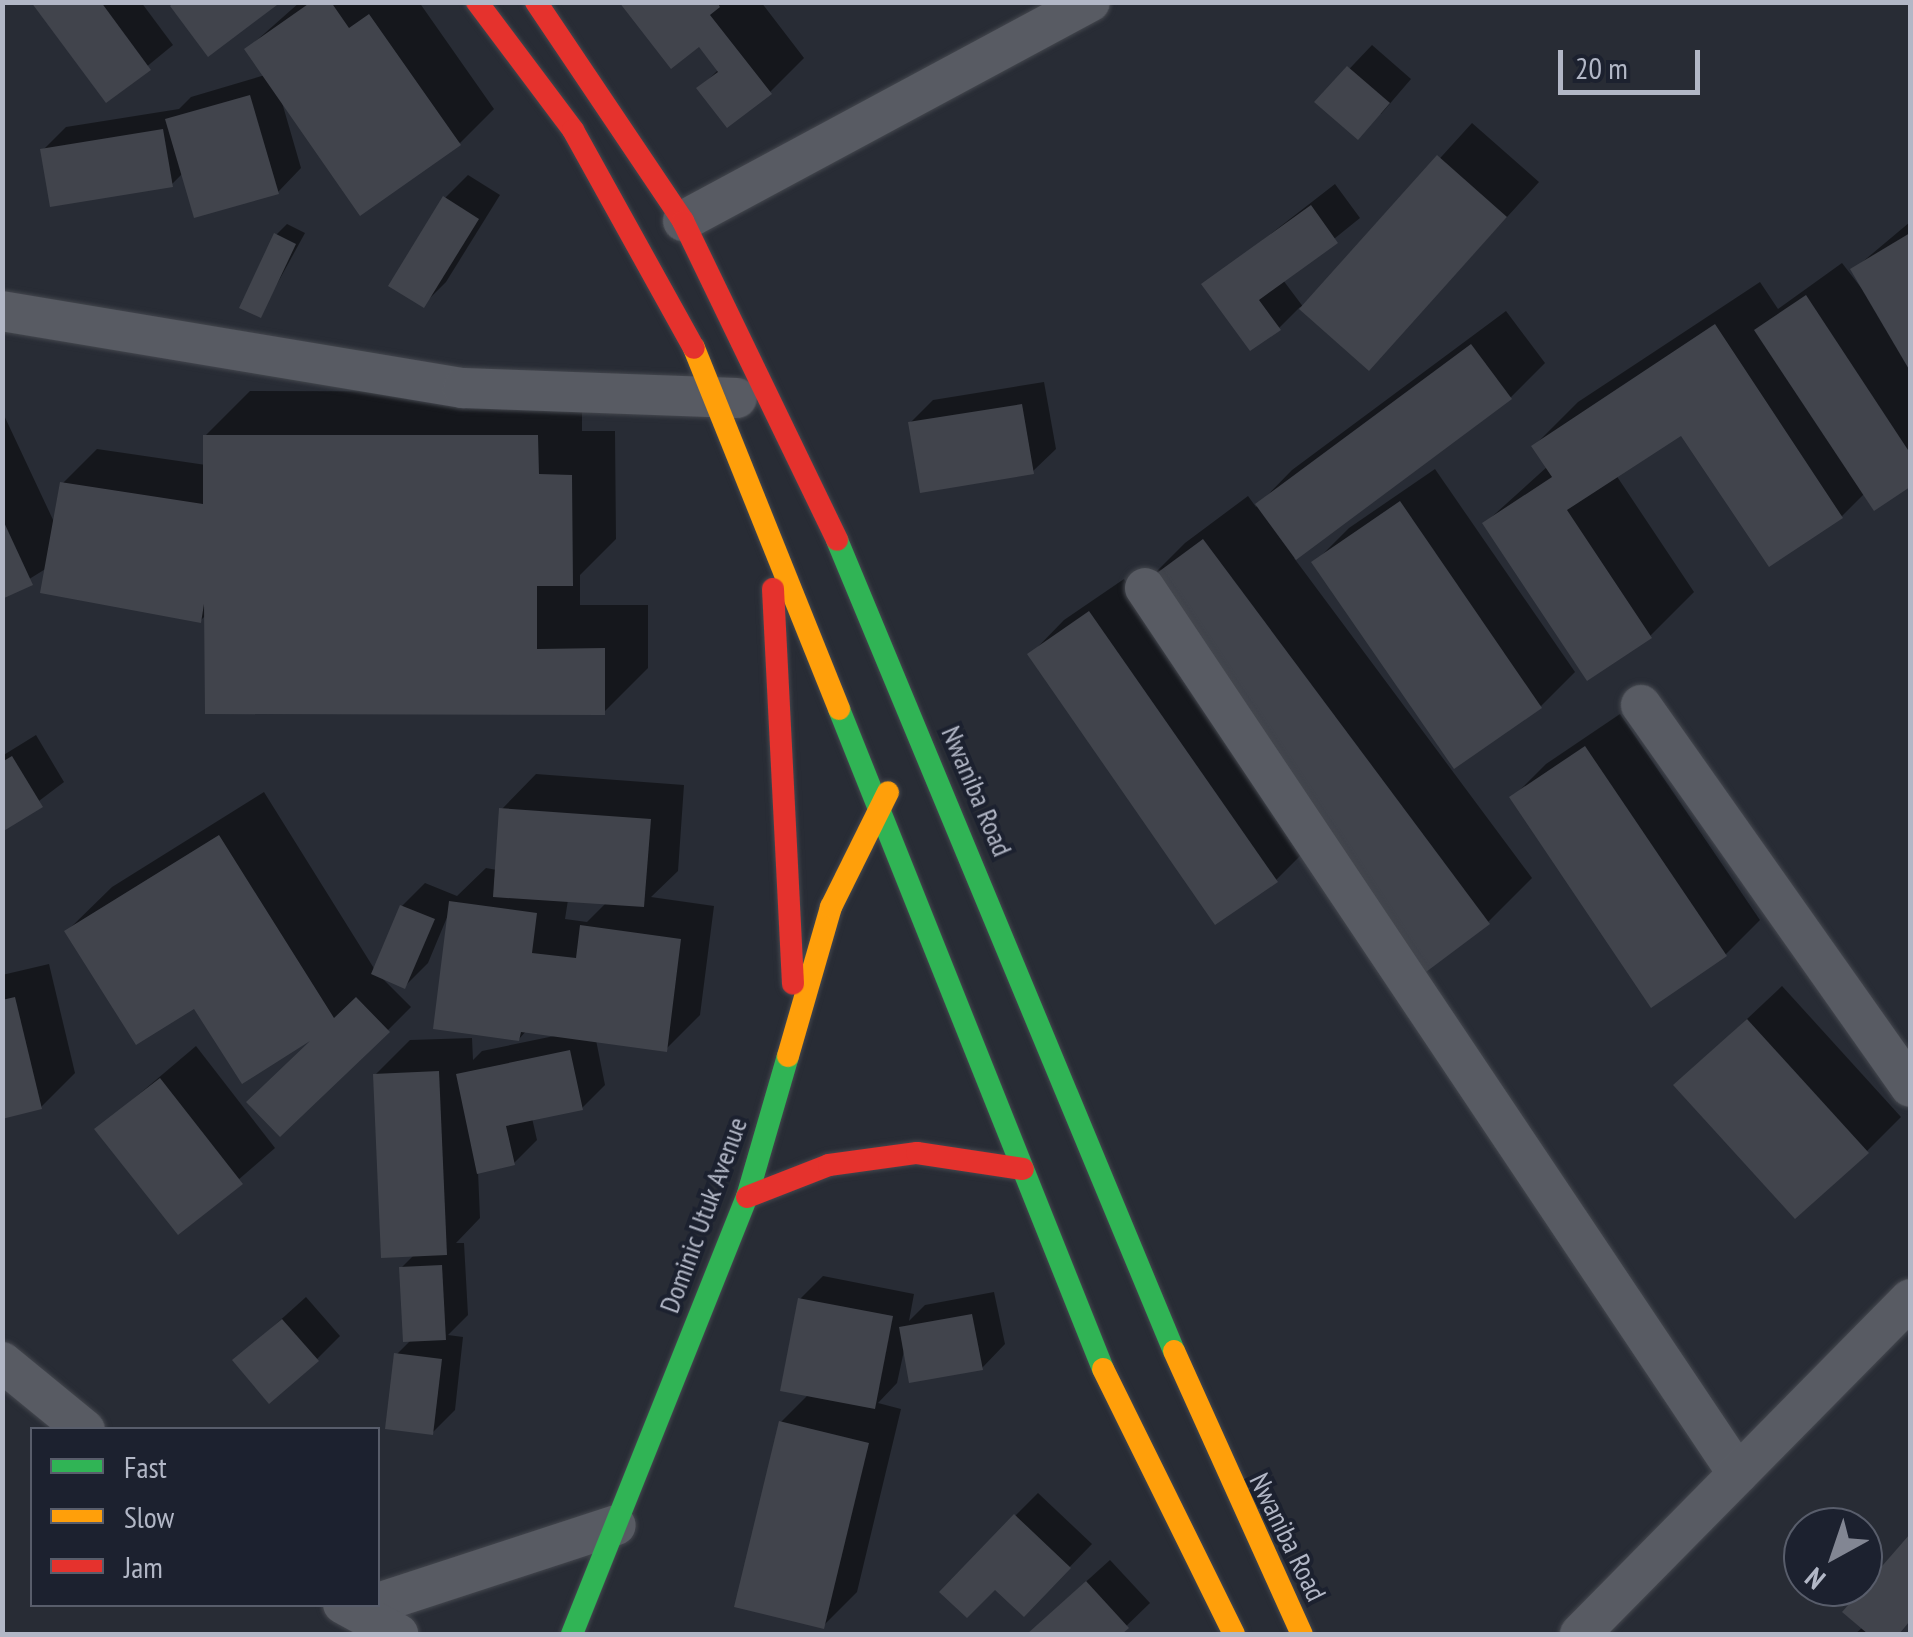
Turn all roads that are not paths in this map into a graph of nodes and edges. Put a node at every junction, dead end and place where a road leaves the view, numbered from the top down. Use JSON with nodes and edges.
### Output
{"nodes":[{"id":1,"x":477,"y":2,"type":"edge"},
{"id":2,"x":536,"y":2,"type":"edge"},
{"id":3,"x":1090,"y":2,"type":"edge"},
{"id":4,"x":682,"y":221,"type":"junction"},
{"id":5,"x":2,"y":311,"type":"edge"},
{"id":6,"x":718,"y":398,"type":"junction"},
{"id":7,"x":773,"y":398,"type":"junction"},
{"id":8,"x":768,"y":522,"type":"junction"},
{"id":9,"x":1145,"y":588,"type":"dead end"},
{"id":10,"x":1641,"y":705,"type":"dead end"},
{"id":11,"x":921,"y":734,"type":"junction"},
{"id":12,"x":877,"y":810,"type":"junction"},
{"id":13,"x":795,"y":1033,"type":"junction"},
{"id":14,"x":1910,"y":1087,"type":"edge"},
{"id":15,"x":1022,"y":1169,"type":"junction"},
{"id":16,"x":747,"y":1197,"type":"junction"},
{"id":17,"x":1910,"y":1299,"type":"edge"},
{"id":18,"x":2,"y":1362,"type":"edge"},
{"id":19,"x":81,"y":1427,"type":"edge"},
{"id":20,"x":1738,"y":1474,"type":"junction"},
{"id":21,"x":616,"y":1524,"type":"junction"},
{"id":22,"x":380,"y":1599,"type":"edge"},
{"id":23,"x":364,"y":1607,"type":"edge"},
{"id":24,"x":398,"y":1634,"type":"edge"},
{"id":25,"x":572,"y":1634,"type":"edge"},
{"id":26,"x":1234,"y":1634,"type":"edge"},
{"id":27,"x":1302,"y":1634,"type":"edge"},
{"id":28,"x":1580,"y":1634,"type":"edge"}],
"edges":[{"from":1,"to":6,"type":"main road"},
{"from":2,"to":4,"type":"main road","name":"Nwaniba Road"},
{"from":3,"to":4,"type":"street"},
{"from":4,"to":7,"type":"main road","name":"Nwaniba Road"},
{"from":5,"to":6,"type":"street"},
{"from":6,"to":7,"type":"street"},
{"from":6,"to":8,"type":"main road"},
{"from":7,"to":11,"type":"main road","name":"Nwaniba Road"},
{"from":8,"to":12,"type":"main road"},
{"from":8,"to":13,"type":"main road"},
{"from":9,"to":20,"type":"street"},
{"from":10,"to":14,"type":"street"},
{"from":11,"to":12,"type":"main road","name":"Dominic Utuk Avenue"},
{"from":11,"to":27,"type":"main road","name":"Nwaniba Road"},
{"from":12,"to":13,"type":"main road","name":"Dominic Utuk Avenue"},
{"from":12,"to":15,"type":"main road"},
{"from":13,"to":16,"type":"main road","name":"Dominic Utuk Avenue"},
{"from":15,"to":16,"type":"main road"},
{"from":15,"to":26,"type":"main road"},
{"from":16,"to":21,"type":"main road","name":"Dominic Utuk Avenue"},
{"from":17,"to":20,"type":"street"},
{"from":18,"to":19,"type":"street"},
{"from":20,"to":28,"type":"street"},
{"from":21,"to":22,"type":"street"},
{"from":21,"to":25,"type":"main road","name":"Dominic Utuk Avenue"},
{"from":23,"to":24,"type":"street"}]}
